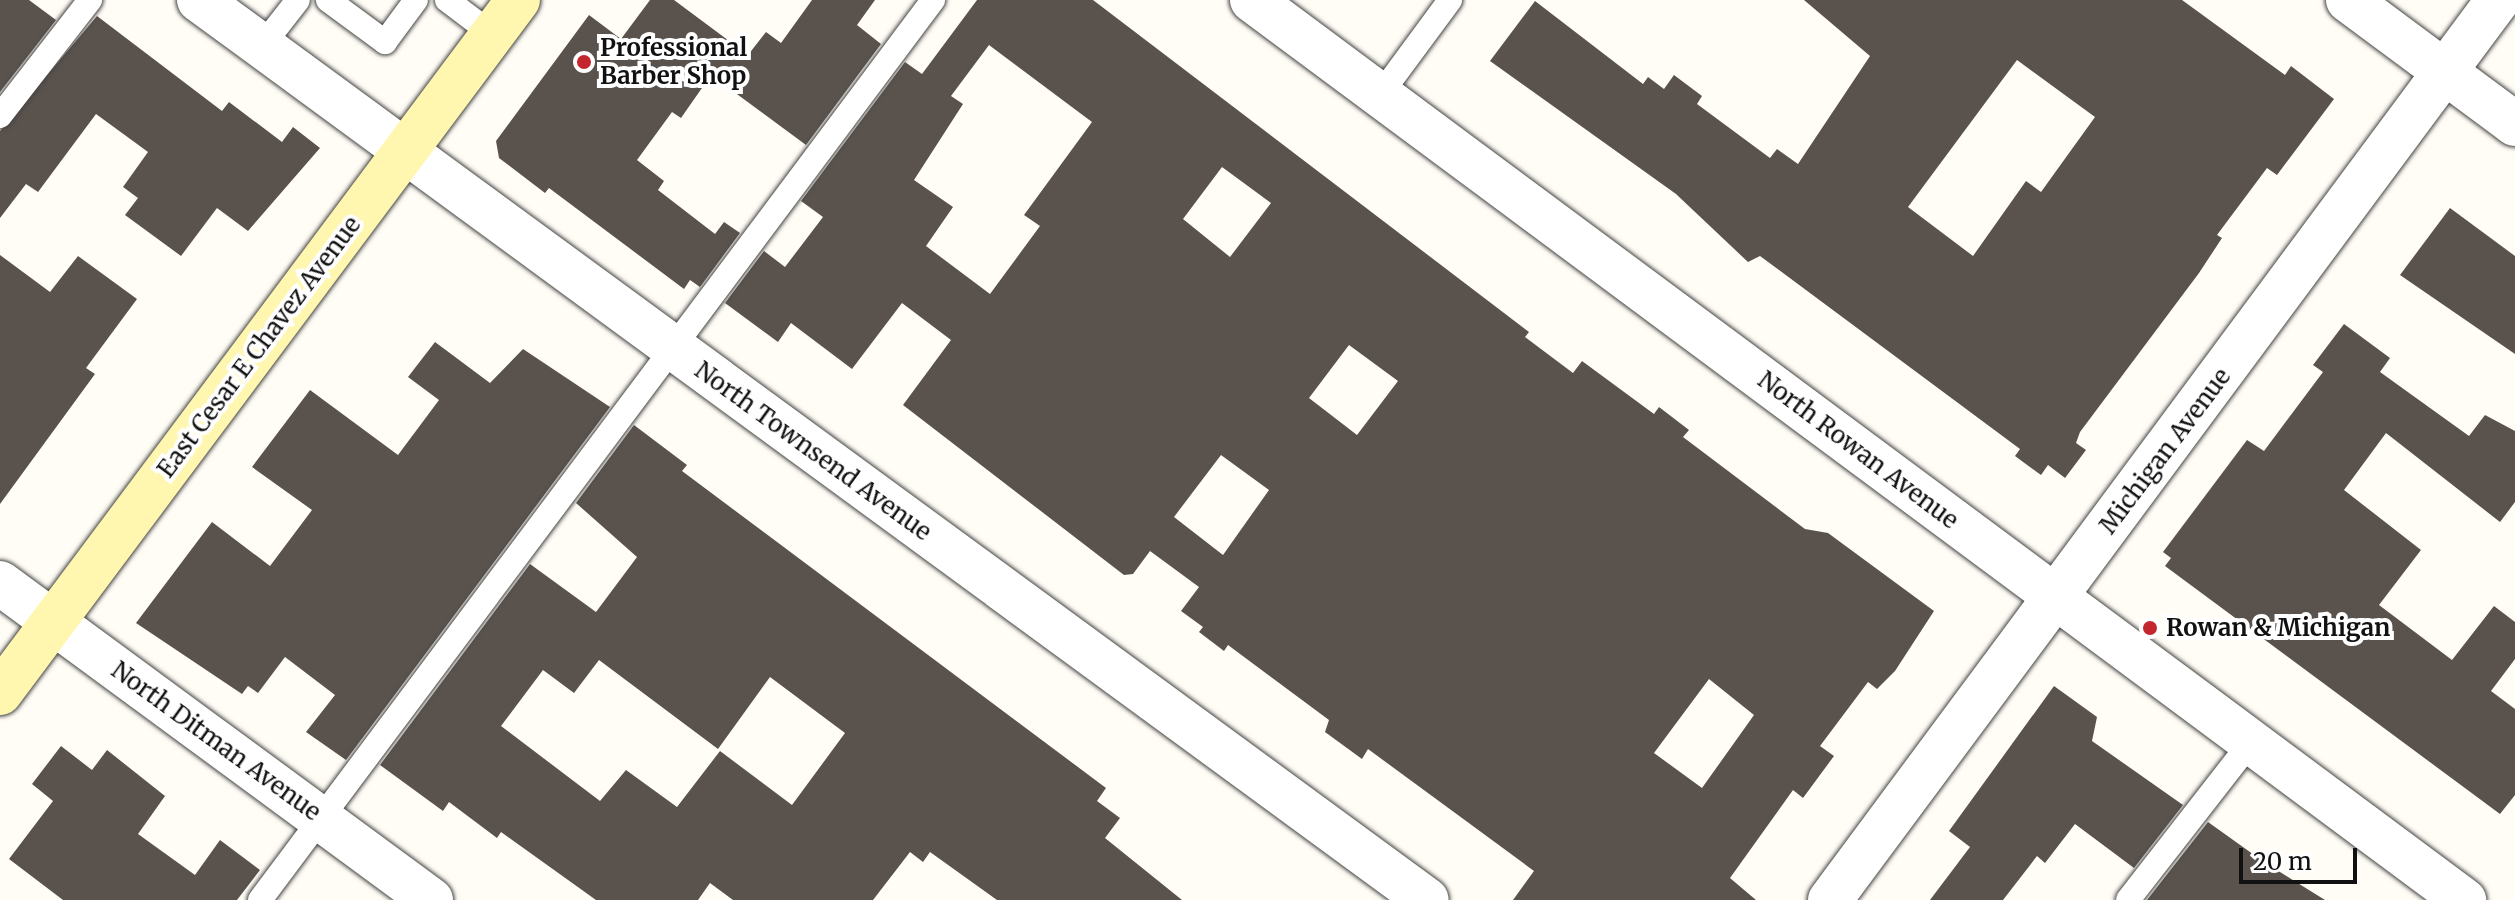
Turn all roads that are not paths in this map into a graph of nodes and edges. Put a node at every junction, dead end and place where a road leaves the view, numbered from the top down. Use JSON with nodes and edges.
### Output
{"nodes":[{"id":1,"x":90,"y":0,"type":"edge"},
{"id":2,"x":199,"y":0,"type":"edge"},
{"id":3,"x":298,"y":0,"type":"edge"},
{"id":4,"x":328,"y":0,"type":"edge"},
{"id":5,"x":416,"y":0,"type":"edge"},
{"id":6,"x":447,"y":0,"type":"edge"},
{"id":7,"x":933,"y":0,"type":"edge"},
{"id":8,"x":1252,"y":0,"type":"edge"},
{"id":9,"x":1450,"y":0,"type":"edge"},
{"id":10,"x":2348,"y":0,"type":"edge"},
{"id":11,"x":2498,"y":0,"type":"edge"},
{"id":12,"x":505,"y":17,"type":"edge"},
{"id":13,"x":262,"y":46,"type":"junction"},
{"id":14,"x":2445,"y":72,"type":"junction"},
{"id":15,"x":1380,"y":95,"type":"junction"},
{"id":16,"x":0,"y":116,"type":"edge"},
{"id":17,"x":2515,"y":124,"type":"edge"},
{"id":18,"x":405,"y":151,"type":"junction"},
{"id":19,"x":671,"y":347,"type":"junction"},
{"id":20,"x":0,"y":583,"type":"edge"},
{"id":21,"x":2056,"y":597,"type":"junction"},
{"id":22,"x":54,"y":622,"type":"junction"},
{"id":23,"x":0,"y":693,"type":"edge"},
{"id":24,"x":2251,"y":742,"type":"junction"},
{"id":25,"x":321,"y":819,"type":"junction"},
{"id":26,"x":260,"y":900,"type":"edge"},
{"id":27,"x":431,"y":900,"type":"edge"},
{"id":28,"x":1427,"y":900,"type":"edge"},
{"id":29,"x":1830,"y":900,"type":"edge"},
{"id":30,"x":2128,"y":900,"type":"edge"},
{"id":31,"x":2464,"y":900,"type":"edge"}],
"edges":[{"from":1,"to":16,"type":"lane"},
{"from":2,"to":13,"type":"street","name":"North Townsend Avenue"},
{"from":3,"to":13,"type":"lane"},
{"from":4,"to":5,"type":"lane"},
{"from":6,"to":12,"type":"lane"},
{"from":7,"to":19,"type":"lane"},
{"from":8,"to":15,"type":"street","name":"North Rowan Avenue"},
{"from":9,"to":15,"type":"lane"},
{"from":10,"to":14,"type":"street"},
{"from":11,"to":14,"type":"street","name":"Michigan Avenue"},
{"from":12,"to":18,"type":"main road","name":"East Cesar E Chavez Avenue"},
{"from":13,"to":18,"type":"street","name":"North Townsend Avenue"},
{"from":14,"to":17,"type":"street"},
{"from":14,"to":21,"type":"street","name":"Michigan Avenue"},
{"from":15,"to":21,"type":"street","name":"North Rowan Avenue"},
{"from":18,"to":19,"type":"street","name":"North Townsend Avenue"},
{"from":18,"to":22,"type":"main road","name":"East Cesar E Chavez Avenue"},
{"from":19,"to":25,"type":"lane"},
{"from":19,"to":28,"type":"street","name":"North Townsend Avenue"},
{"from":20,"to":22,"type":"street","name":"North Ditman Avenue"},
{"from":21,"to":24,"type":"street","name":"North Rowan Avenue"},
{"from":21,"to":29,"type":"street","name":"Michigan Avenue"},
{"from":22,"to":23,"type":"main road","name":"East Cesar E Chavez Avenue"},
{"from":22,"to":25,"type":"street","name":"North Ditman Avenue"},
{"from":24,"to":30,"type":"lane"},
{"from":24,"to":31,"type":"street","name":"North Rowan Avenue"},
{"from":25,"to":26,"type":"lane"},
{"from":25,"to":27,"type":"street","name":"North Ditman Avenue"}]}
